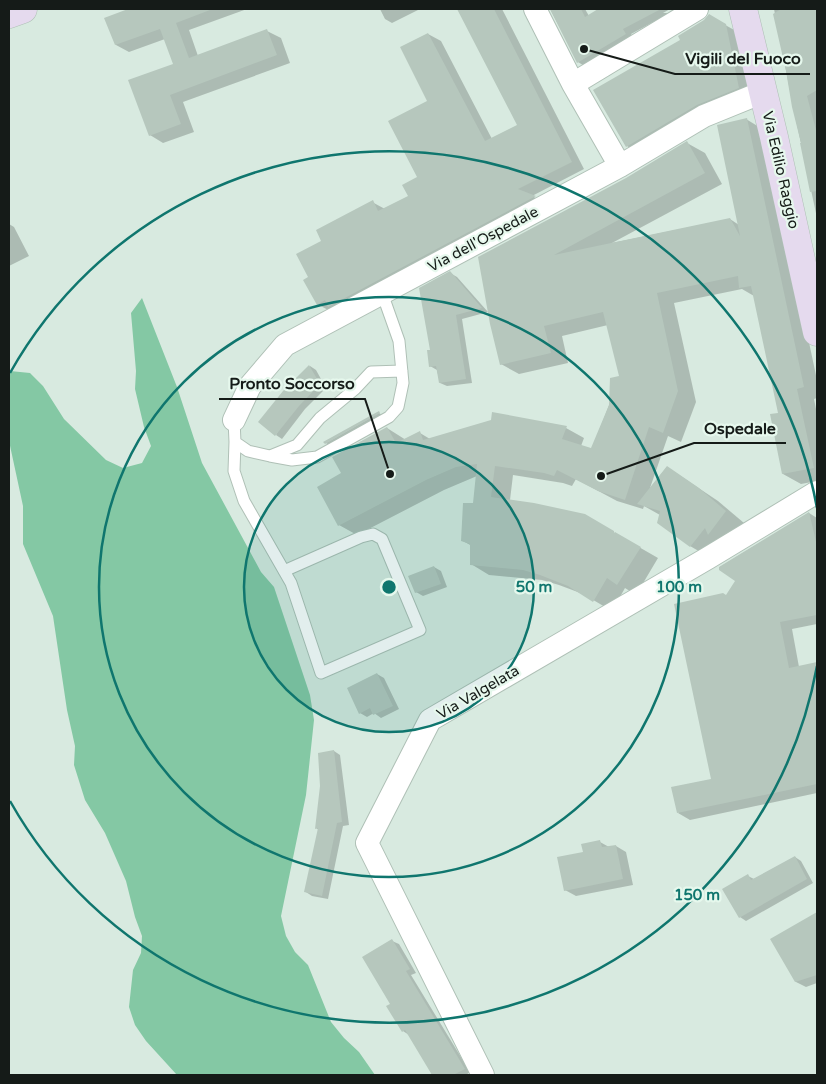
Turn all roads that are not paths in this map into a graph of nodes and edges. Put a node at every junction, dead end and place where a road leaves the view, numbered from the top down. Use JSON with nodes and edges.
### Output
{"nodes":[{"id":1,"x":23,"y":9,"type":"edge"},
{"id":2,"x":535,"y":9,"type":"edge"},
{"id":3,"x":697,"y":9,"type":"edge"},
{"id":4,"x":743,"y":9,"type":"edge"},
{"id":5,"x":9,"y":14,"type":"edge"},
{"id":6,"x":573,"y":84,"type":"junction"},
{"id":7,"x":763,"y":92,"type":"junction"},
{"id":8,"x":620,"y":166,"type":"junction"},
{"id":9,"x":382,"y":294,"type":"junction"},
{"id":10,"x":817,"y":332,"type":"edge"},
{"id":11,"x":402,"y":371,"type":"junction"},
{"id":12,"x":235,"y":431,"type":"junction"},
{"id":13,"x":270,"y":456,"type":"junction"},
{"id":14,"x":817,"y":492,"type":"edge"},
{"id":15,"x":284,"y":571,"type":"junction"},
{"id":16,"x":483,"y":1075,"type":"edge"}],
"edges":[{"from":1,"to":5,"type":"main road"},
{"from":2,"to":6,"type":"street"},
{"from":3,"to":6,"type":"street"},
{"from":4,"to":7,"type":"main road","name":"Via Edilio Raggio"},
{"from":6,"to":8,"type":"street"},
{"from":7,"to":8,"type":"street","name":"Via dell'Ospedale"},
{"from":7,"to":10,"type":"main road","name":"Via Edilio Raggio"},
{"from":8,"to":9,"type":"street","name":"Via dell'Ospedale"},
{"from":9,"to":11,"type":"lane"},
{"from":9,"to":12,"type":"street","name":"Via dell'Ospedale"},
{"from":11,"to":13,"type":"lane"},
{"from":11,"to":13,"type":"lane"},
{"from":12,"to":13,"type":"lane"},
{"from":12,"to":15,"type":"lane"},
{"from":14,"to":16,"type":"street","name":"Via Valgelata"},
{"from":15,"to":15,"type":"lane"}]}
